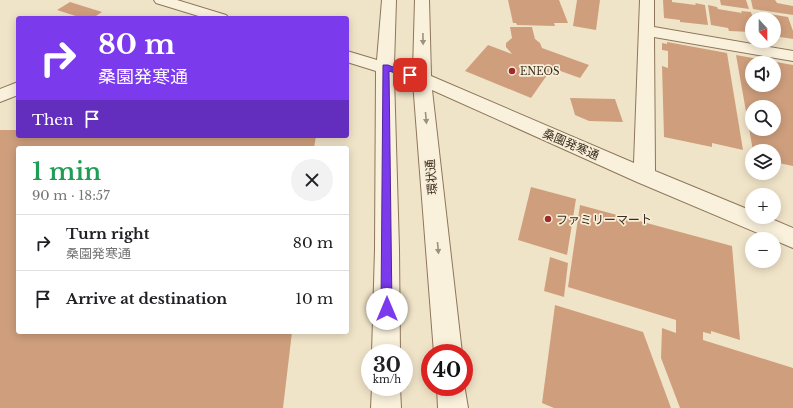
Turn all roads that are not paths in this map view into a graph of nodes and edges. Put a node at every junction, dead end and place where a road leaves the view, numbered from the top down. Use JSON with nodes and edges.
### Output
{"nodes":[{"id":1,"x":161,"y":0,"type":"edge"},
{"id":2,"x":389,"y":0,"type":"edge"},
{"id":3,"x":422,"y":0,"type":"edge"},
{"id":4,"x":646,"y":0,"type":"edge"},
{"id":5,"x":179,"y":5,"type":"junction"},
{"id":6,"x":164,"y":16,"type":"edge"},
{"id":7,"x":215,"y":16,"type":"edge"},
{"id":8,"x":646,"y":31,"type":"junction"},
{"id":9,"x":793,"y":56,"type":"edge"},
{"id":10,"x":349,"y":57,"type":"edge"},
{"id":11,"x":385,"y":67,"type":"junction"},
{"id":12,"x":422,"y":80,"type":"junction"},
{"id":13,"x":16,"y":89,"type":"edge"},
{"id":14,"x":0,"y":96,"type":"edge"},
{"id":15,"x":644,"y":176,"type":"junction"},
{"id":16,"x":793,"y":238,"type":"edge"},
{"id":17,"x":386,"y":344,"type":"edge"},
{"id":18,"x":447,"y":344,"type":"edge"},
{"id":19,"x":386,"y":396,"type":"edge"},
{"id":20,"x":452,"y":396,"type":"edge"},
{"id":21,"x":386,"y":408,"type":"edge"},
{"id":22,"x":453,"y":408,"type":"edge"}],
"edges":[{"from":1,"to":5,"type":"street"},
{"from":2,"to":11,"type":"street"},
{"from":3,"to":12,"type":"street","name":"環状通","one_way":true},
{"from":4,"to":8,"type":"street"},
{"from":5,"to":6,"type":"street"},
{"from":5,"to":7,"type":"street"},
{"from":8,"to":9,"type":"street"},
{"from":8,"to":15,"type":"street"},
{"from":10,"to":11,"type":"street","name":"桑園発寒通"},
{"from":11,"to":12,"type":"street","name":"桑園発寒通"},
{"from":11,"to":17,"type":"street"},
{"from":12,"to":15,"type":"street","name":"桑園発寒通"},
{"from":12,"to":18,"type":"street","name":"環状通","one_way":true},
{"from":13,"to":14,"type":"street"},
{"from":15,"to":16,"type":"street","name":"桑園発寒通"},
{"from":19,"to":21,"type":"street"},
{"from":20,"to":22,"type":"street"}]}
